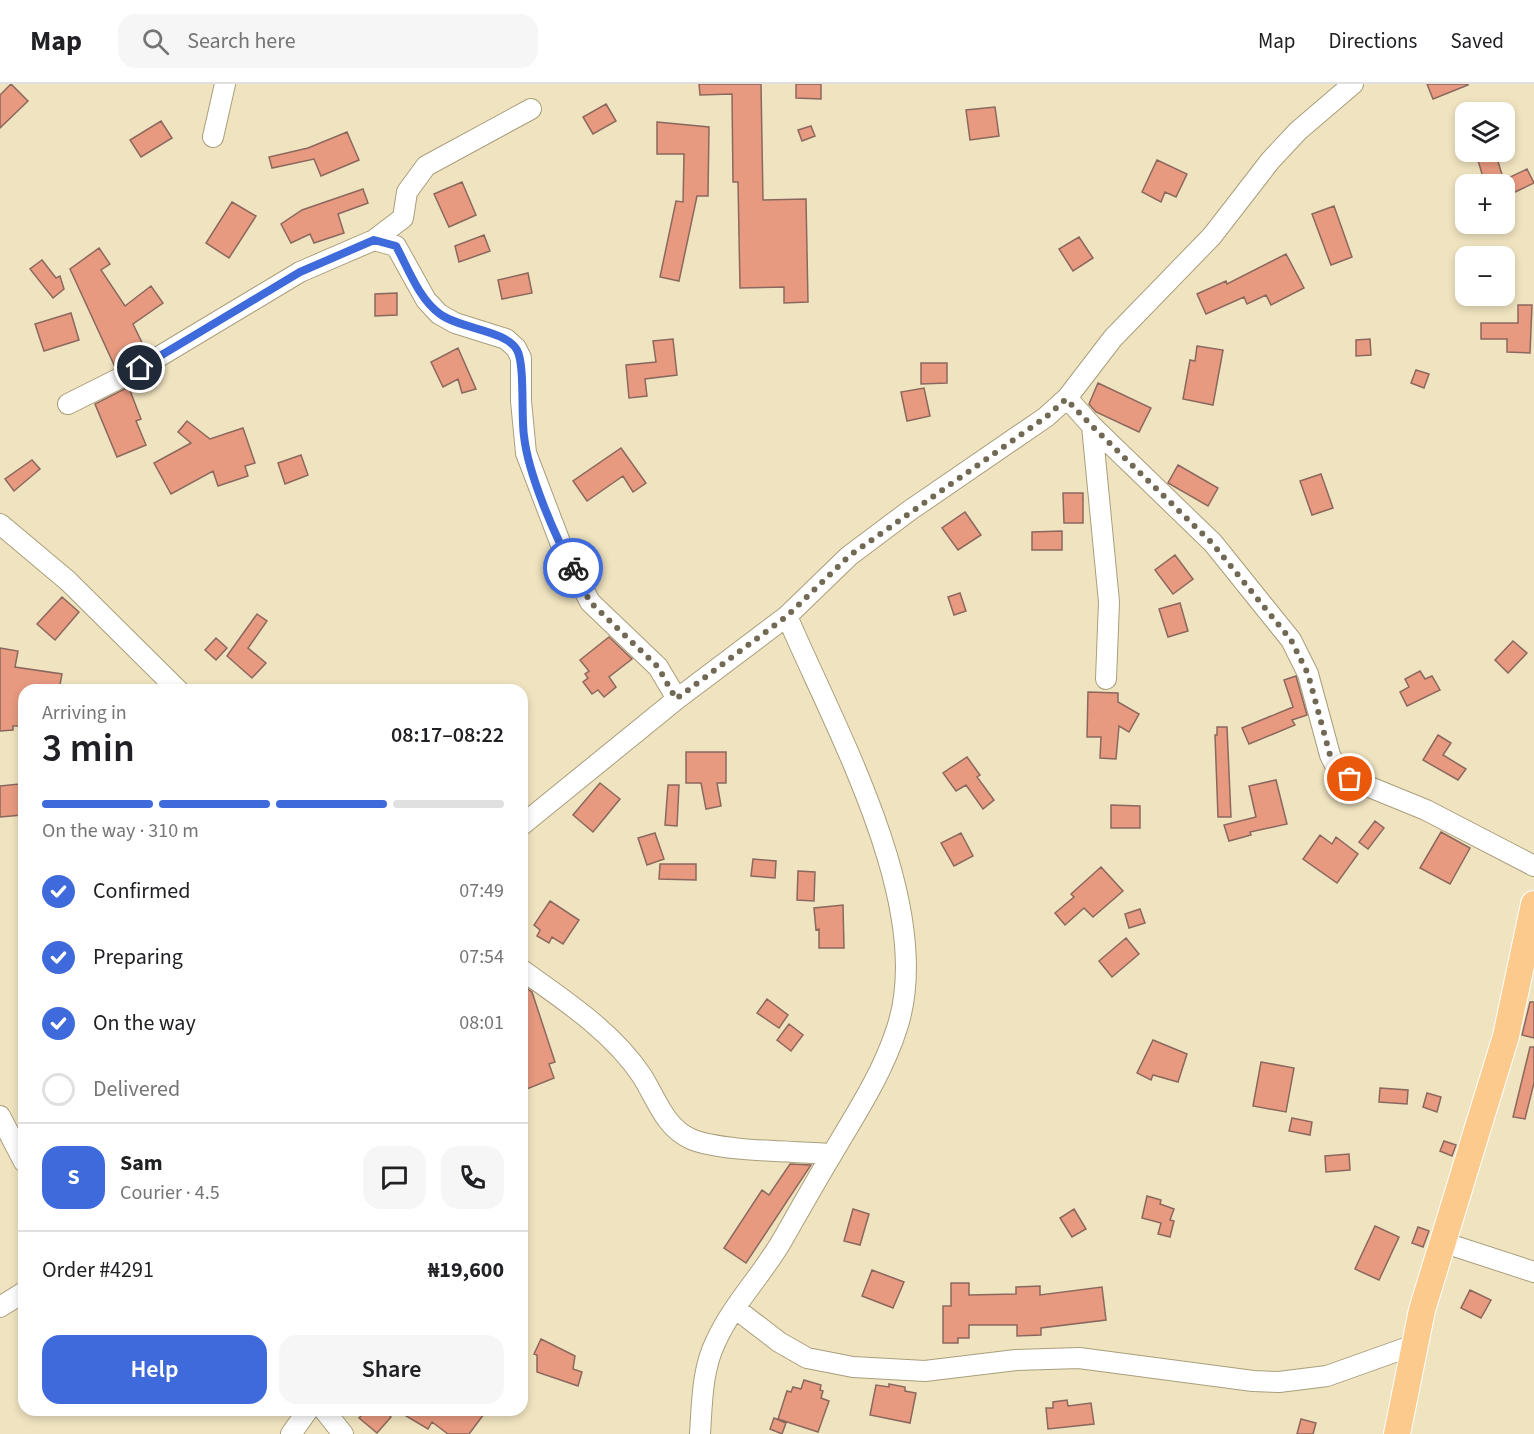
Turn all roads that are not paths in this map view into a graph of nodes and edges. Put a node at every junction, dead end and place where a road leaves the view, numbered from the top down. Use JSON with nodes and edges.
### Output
{"nodes":[{"id":1,"x":225,"y":84,"type":"edge"},
{"id":2,"x":1353,"y":84,"type":"edge"},
{"id":3,"x":531,"y":109,"type":"dead end"},
{"id":4,"x":213,"y":137,"type":"dead end"},
{"id":5,"x":374,"y":240,"type":"junction"},
{"id":6,"x":1066,"y":399,"type":"junction"},
{"id":7,"x":68,"y":404,"type":"dead end"},
{"id":8,"x":1092,"y":426,"type":"junction"},
{"id":9,"x":0,"y":524,"type":"edge"},
{"id":10,"x":787,"y":616,"type":"junction"},
{"id":11,"x":1106,"y":679,"type":"dead end"},
{"id":12,"x":172,"y":684,"type":"edge"},
{"id":13,"x":676,"y":699,"type":"junction"},
{"id":14,"x":528,"y":820,"type":"edge"},
{"id":15,"x":1534,"y":866,"type":"edge"},
{"id":16,"x":1534,"y":904,"type":"edge"},
{"id":17,"x":528,"y":974,"type":"edge"},
{"id":18,"x":0,"y":1116,"type":"edge"},
{"id":19,"x":18,"y":1150,"type":"edge"},
{"id":20,"x":832,"y":1154,"type":"junction"},
{"id":21,"x":1442,"y":1242,"type":"junction"},
{"id":22,"x":1534,"y":1272,"type":"edge"},
{"id":23,"x":18,"y":1296,"type":"edge"},
{"id":24,"x":0,"y":1307,"type":"edge"},
{"id":25,"x":736,"y":1309,"type":"junction"},
{"id":26,"x":1414,"y":1345,"type":"junction"},
{"id":27,"x":304,"y":1416,"type":"edge"},
{"id":28,"x":329,"y":1416,"type":"edge"},
{"id":29,"x":291,"y":1434,"type":"edge"},
{"id":30,"x":343,"y":1434,"type":"edge"},
{"id":31,"x":700,"y":1434,"type":"edge"},
{"id":32,"x":1397,"y":1434,"type":"edge"}],
"edges":[{"from":1,"to":4,"type":"street"},
{"from":2,"to":6,"type":"street"},
{"from":3,"to":5,"type":"street"},
{"from":5,"to":7,"type":"street"},
{"from":5,"to":13,"type":"street"},
{"from":6,"to":8,"type":"street"},
{"from":6,"to":10,"type":"street"},
{"from":8,"to":11,"type":"street"},
{"from":8,"to":15,"type":"street"},
{"from":9,"to":12,"type":"street"},
{"from":10,"to":13,"type":"street"},
{"from":10,"to":20,"type":"street"},
{"from":13,"to":14,"type":"street"},
{"from":16,"to":21,"type":"main road"},
{"from":17,"to":20,"type":"street"},
{"from":18,"to":19,"type":"street"},
{"from":20,"to":25,"type":"street"},
{"from":21,"to":22,"type":"street"},
{"from":21,"to":26,"type":"main road"},
{"from":23,"to":24,"type":"street"},
{"from":25,"to":26,"type":"street"},
{"from":25,"to":31,"type":"street"},
{"from":26,"to":32,"type":"main road"},
{"from":27,"to":29,"type":"street"},
{"from":28,"to":30,"type":"street"}]}
